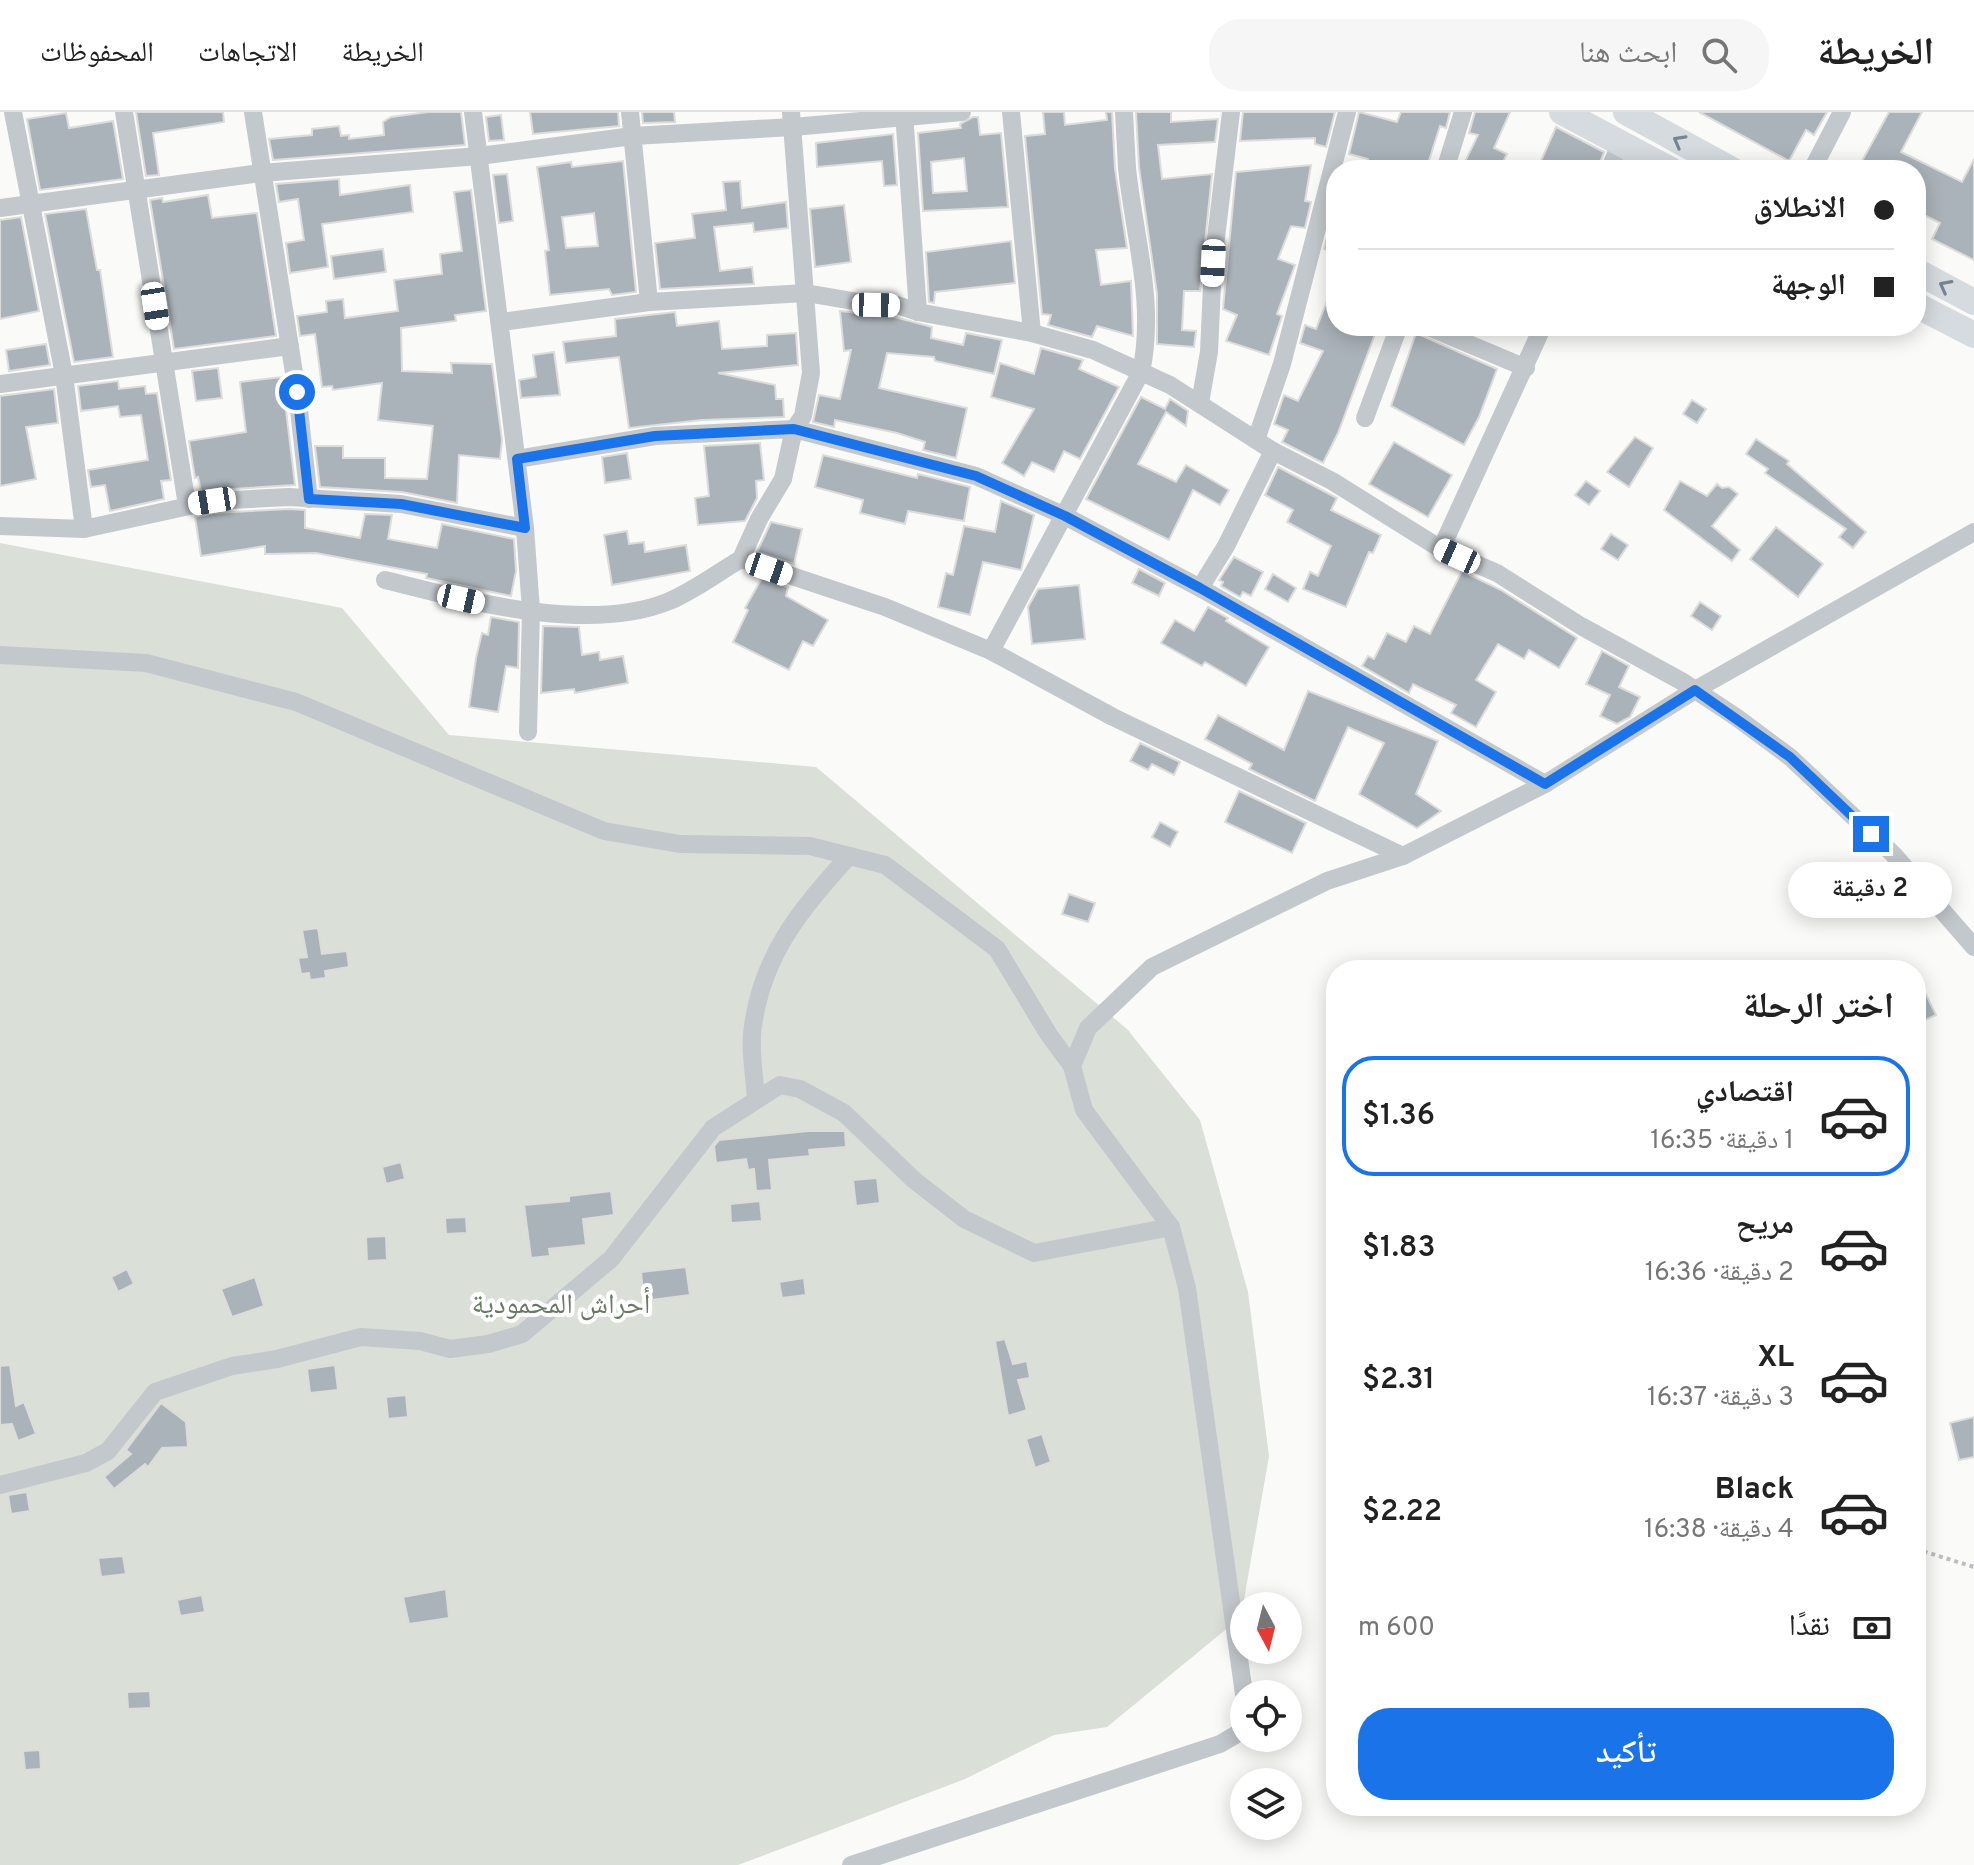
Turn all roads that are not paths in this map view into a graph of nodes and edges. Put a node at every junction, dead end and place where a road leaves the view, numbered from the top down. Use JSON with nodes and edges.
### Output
{"nodes":[{"id":1,"x":13,"y":112,"type":"edge"},
{"id":2,"x":124,"y":112,"type":"edge"},
{"id":3,"x":253,"y":112,"type":"edge"},
{"id":4,"x":473,"y":112,"type":"edge"},
{"id":5,"x":630,"y":112,"type":"edge"},
{"id":6,"x":962,"y":112,"type":"edge"},
{"id":7,"x":1011,"y":112,"type":"edge"},
{"id":8,"x":1124,"y":112,"type":"edge"},
{"id":9,"x":1231,"y":112,"type":"edge"},
{"id":10,"x":1347,"y":112,"type":"edge"},
{"id":11,"x":1463,"y":112,"type":"edge"},
{"id":12,"x":1562,"y":112,"type":"edge"},
{"id":13,"x":1626,"y":112,"type":"edge"},
{"id":14,"x":1842,"y":112,"type":"edge"},
{"id":15,"x":905,"y":114,"type":"edge"},
{"id":16,"x":792,"y":120,"type":"edge"},
{"id":17,"x":633,"y":136,"type":"junction"},
{"id":18,"x":1621,"y":143,"type":"junction"},
{"id":19,"x":479,"y":156,"type":"junction"},
{"id":20,"x":1335,"y":160,"type":"edge"},
{"id":21,"x":1448,"y":160,"type":"edge"},
{"id":22,"x":1613,"y":160,"type":"edge"},
{"id":23,"x":1652,"y":160,"type":"edge"},
{"id":24,"x":1714,"y":160,"type":"edge"},
{"id":25,"x":1817,"y":160,"type":"edge"},
{"id":26,"x":261,"y":173,"type":"junction"},
{"id":27,"x":138,"y":189,"type":"junction"},
{"id":28,"x":1326,"y":194,"type":"edge"},
{"id":29,"x":32,"y":202,"type":"junction"},
{"id":30,"x":0,"y":208,"type":"edge"},
{"id":31,"x":1926,"y":276,"type":"edge"},
{"id":32,"x":806,"y":293,"type":"junction"},
{"id":33,"x":649,"y":302,"type":"junction"},
{"id":34,"x":1974,"y":302,"type":"edge"},
{"id":35,"x":1926,"y":310,"type":"edge"},
{"id":36,"x":918,"y":312,"type":"junction"},
{"id":37,"x":502,"y":322,"type":"junction"},
{"id":38,"x":1032,"y":333,"type":"junction"},
{"id":39,"x":1974,"y":335,"type":"edge"},
{"id":40,"x":1395,"y":336,"type":"edge"},
{"id":41,"x":1450,"y":336,"type":"edge"},
{"id":42,"x":1539,"y":336,"type":"edge"},
{"id":43,"x":290,"y":346,"type":"junction"},
{"id":44,"x":164,"y":364,"type":"junction"},
{"id":45,"x":1526,"y":368,"type":"junction"},
{"id":46,"x":1141,"y":372,"type":"junction"},
{"id":47,"x":64,"y":375,"type":"junction"},
{"id":48,"x":0,"y":384,"type":"edge"},
{"id":49,"x":1200,"y":403,"type":"junction"},
{"id":50,"x":1365,"y":418,"type":"dead end"},
{"id":51,"x":794,"y":429,"type":"junction"},
{"id":52,"x":1256,"y":440,"type":"junction"},
{"id":53,"x":1273,"y":451,"type":"junction"},
{"id":54,"x":517,"y":459,"type":"junction"},
{"id":55,"x":309,"y":499,"type":"junction"},
{"id":56,"x":187,"y":505,"type":"junction"},
{"id":57,"x":1065,"y":516,"type":"junction"},
{"id":58,"x":0,"y":526,"type":"edge"},
{"id":59,"x":525,"y":528,"type":"junction"},
{"id":60,"x":84,"y":529,"type":"junction"},
{"id":61,"x":1974,"y":532,"type":"edge"},
{"id":62,"x":1441,"y":549,"type":"junction"},
{"id":63,"x":741,"y":559,"type":"junction"},
{"id":64,"x":385,"y":580,"type":"dead end"},
{"id":65,"x":1200,"y":588,"type":"junction"},
{"id":66,"x":531,"y":610,"type":"junction"},
{"id":67,"x":991,"y":651,"type":"junction"},
{"id":68,"x":0,"y":655,"type":"edge"},
{"id":69,"x":1695,"y":690,"type":"junction"},
{"id":70,"x":528,"y":732,"type":"dead end"},
{"id":71,"x":1545,"y":784,"type":"junction"},
{"id":72,"x":849,"y":856,"type":"junction"},
{"id":73,"x":1403,"y":856,"type":"junction"},
{"id":74,"x":1974,"y":947,"type":"edge"},
{"id":75,"x":1072,"y":1066,"type":"junction"},
{"id":76,"x":756,"y":1100,"type":"junction"},
{"id":77,"x":1171,"y":1227,"type":"junction"},
{"id":78,"x":0,"y":1485,"type":"edge"},
{"id":79,"x":1242,"y":1680,"type":"edge"},
{"id":80,"x":1230,"y":1738,"type":"edge"},
{"id":81,"x":851,"y":1865,"type":"edge"}],
"edges":[{"from":1,"to":29,"type":"street"},
{"from":2,"to":27,"type":"street"},
{"from":3,"to":26,"type":"street"},
{"from":4,"to":19,"type":"street"},
{"from":5,"to":17,"type":"street"},
{"from":6,"to":15,"type":"street"},
{"from":7,"to":38,"type":"street"},
{"from":8,"to":46,"type":"street"},
{"from":9,"to":49,"type":"street"},
{"from":10,"to":20,"type":"street"},
{"from":11,"to":21,"type":"street"},
{"from":12,"to":18,"type":"main road"},
{"from":24,"to":13,"type":"main road","one_way":true},
{"from":14,"to":25,"type":"street"},
{"from":15,"to":16,"type":"street"},
{"from":15,"to":36,"type":"street"},
{"from":16,"to":17,"type":"street"},
{"from":16,"to":32,"type":"street"},
{"from":17,"to":19,"type":"street"},
{"from":17,"to":33,"type":"street"},
{"from":18,"to":22,"type":"street"},
{"from":18,"to":23,"type":"main road"},
{"from":19,"to":26,"type":"street"},
{"from":19,"to":37,"type":"street"},
{"from":26,"to":27,"type":"street"},
{"from":26,"to":43,"type":"street"},
{"from":27,"to":29,"type":"street"},
{"from":27,"to":44,"type":"street"},
{"from":28,"to":52,"type":"street"},
{"from":29,"to":30,"type":"street"},
{"from":29,"to":47,"type":"street"},
{"from":34,"to":31,"type":"main road","one_way":true},
{"from":32,"to":33,"type":"street"},
{"from":32,"to":36,"type":"street"},
{"from":32,"to":51,"type":"street"},
{"from":33,"to":37,"type":"street"},
{"from":35,"to":39,"type":"main road"},
{"from":36,"to":38,"type":"street"},
{"from":37,"to":54,"type":"street"},
{"from":38,"to":46,"type":"street"},
{"from":40,"to":50,"type":"street"},
{"from":41,"to":45,"type":"street"},
{"from":42,"to":45,"type":"street"},
{"from":43,"to":44,"type":"street"},
{"from":43,"to":55,"type":"street"},
{"from":44,"to":47,"type":"street"},
{"from":44,"to":56,"type":"street"},
{"from":45,"to":62,"type":"street"},
{"from":46,"to":49,"type":"street"},
{"from":46,"to":57,"type":"street"},
{"from":47,"to":48,"type":"street"},
{"from":47,"to":60,"type":"street"},
{"from":49,"to":52,"type":"street"},
{"from":51,"to":54,"type":"street"},
{"from":51,"to":57,"type":"street"},
{"from":51,"to":63,"type":"street"},
{"from":52,"to":53,"type":"street"},
{"from":53,"to":62,"type":"street"},
{"from":53,"to":65,"type":"street"},
{"from":54,"to":59,"type":"street"},
{"from":55,"to":56,"type":"street"},
{"from":55,"to":59,"type":"street"},
{"from":56,"to":60,"type":"street"},
{"from":57,"to":65,"type":"street"},
{"from":57,"to":67,"type":"street"},
{"from":58,"to":60,"type":"street"},
{"from":59,"to":66,"type":"street"},
{"from":61,"to":69,"type":"street"},
{"from":62,"to":69,"type":"street"},
{"from":63,"to":66,"type":"street"},
{"from":63,"to":67,"type":"street"},
{"from":64,"to":66,"type":"street"},
{"from":65,"to":71,"type":"street"},
{"from":66,"to":70,"type":"street"},
{"from":67,"to":73,"type":"street"},
{"from":68,"to":72,"type":"street"},
{"from":69,"to":71,"type":"street"},
{"from":69,"to":74,"type":"street"},
{"from":71,"to":73,"type":"street"},
{"from":72,"to":75,"type":"street"},
{"from":72,"to":76,"type":"street"},
{"from":73,"to":75,"type":"street"},
{"from":75,"to":77,"type":"street"},
{"from":76,"to":77,"type":"street"},
{"from":76,"to":78,"type":"street"},
{"from":77,"to":79,"type":"street"},
{"from":80,"to":81,"type":"street"}]}
